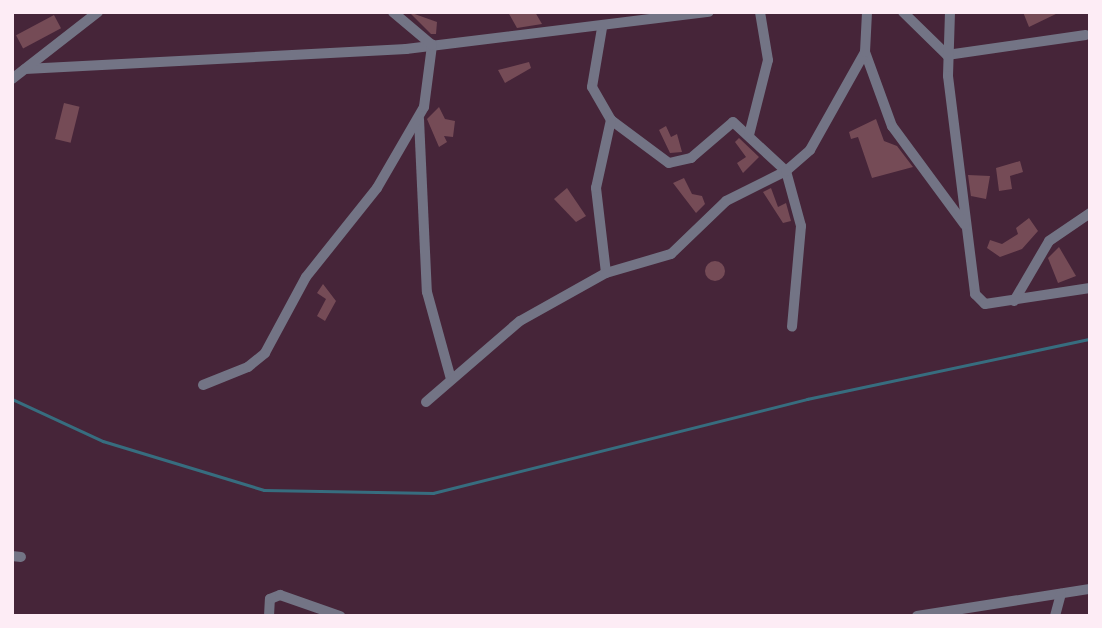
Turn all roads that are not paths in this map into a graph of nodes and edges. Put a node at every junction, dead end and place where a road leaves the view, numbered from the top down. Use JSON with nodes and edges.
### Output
{"nodes":[{"id":1,"x":98,"y":12,"type":"edge"},
{"id":2,"x":393,"y":12,"type":"edge"},
{"id":3,"x":709,"y":12,"type":"edge"},
{"id":4,"x":760,"y":12,"type":"edge"},
{"id":5,"x":867,"y":12,"type":"edge"},
{"id":6,"x":903,"y":12,"type":"edge"},
{"id":7,"x":950,"y":12,"type":"edge"},
{"id":8,"x":602,"y":28,"type":"junction"},
{"id":9,"x":1086,"y":35,"type":"dead end"},
{"id":10,"x":432,"y":45,"type":"junction"},
{"id":11,"x":864,"y":52,"type":"junction"},
{"id":12,"x":947,"y":55,"type":"junction"},
{"id":13,"x":25,"y":69,"type":"junction"},
{"id":14,"x":12,"y":79,"type":"edge"},
{"id":15,"x":418,"y":117,"type":"junction"},
{"id":16,"x":611,"y":120,"type":"junction"},
{"id":17,"x":749,"y":135,"type":"junction"},
{"id":18,"x":786,"y":171,"type":"junction"},
{"id":19,"x":1090,"y":213,"type":"edge"},
{"id":20,"x":967,"y":227,"type":"junction"},
{"id":21,"x":606,"y":273,"type":"junction"},
{"id":22,"x":1090,"y":288,"type":"edge"},
{"id":23,"x":1014,"y":301,"type":"junction"},
{"id":24,"x":792,"y":327,"type":"dead end"},
{"id":25,"x":451,"y":379,"type":"junction"},
{"id":26,"x":203,"y":385,"type":"dead end"},
{"id":27,"x":426,"y":402,"type":"dead end"},
{"id":28,"x":1090,"y":589,"type":"edge"},
{"id":29,"x":1061,"y":594,"type":"junction"},
{"id":30,"x":1058,"y":615,"type":"edge"},
{"id":31,"x":270,"y":616,"type":"edge"},
{"id":32,"x":340,"y":616,"type":"edge"},
{"id":33,"x":917,"y":616,"type":"edge"}],
"edges":[{"from":1,"to":13,"type":"street"},
{"from":2,"to":10,"type":"street"},
{"from":3,"to":8,"type":"street"},
{"from":4,"to":17,"type":"street"},
{"from":5,"to":11,"type":"street"},
{"from":6,"to":12,"type":"street"},
{"from":7,"to":12,"type":"street"},
{"from":8,"to":10,"type":"street"},
{"from":8,"to":16,"type":"street"},
{"from":9,"to":12,"type":"street"},
{"from":10,"to":13,"type":"street"},
{"from":10,"to":15,"type":"street"},
{"from":11,"to":18,"type":"street"},
{"from":11,"to":20,"type":"street"},
{"from":12,"to":20,"type":"street"},
{"from":13,"to":14,"type":"street"},
{"from":15,"to":25,"type":"street"},
{"from":15,"to":26,"type":"street"},
{"from":16,"to":17,"type":"street"},
{"from":16,"to":21,"type":"street"},
{"from":17,"to":18,"type":"street"},
{"from":18,"to":21,"type":"street"},
{"from":18,"to":24,"type":"street"},
{"from":19,"to":23,"type":"street"},
{"from":20,"to":23,"type":"street"},
{"from":21,"to":25,"type":"street"},
{"from":22,"to":23,"type":"street"},
{"from":25,"to":27,"type":"street"},
{"from":28,"to":29,"type":"street"},
{"from":29,"to":30,"type":"street"},
{"from":29,"to":33,"type":"street"},
{"from":31,"to":32,"type":"street"}]}
